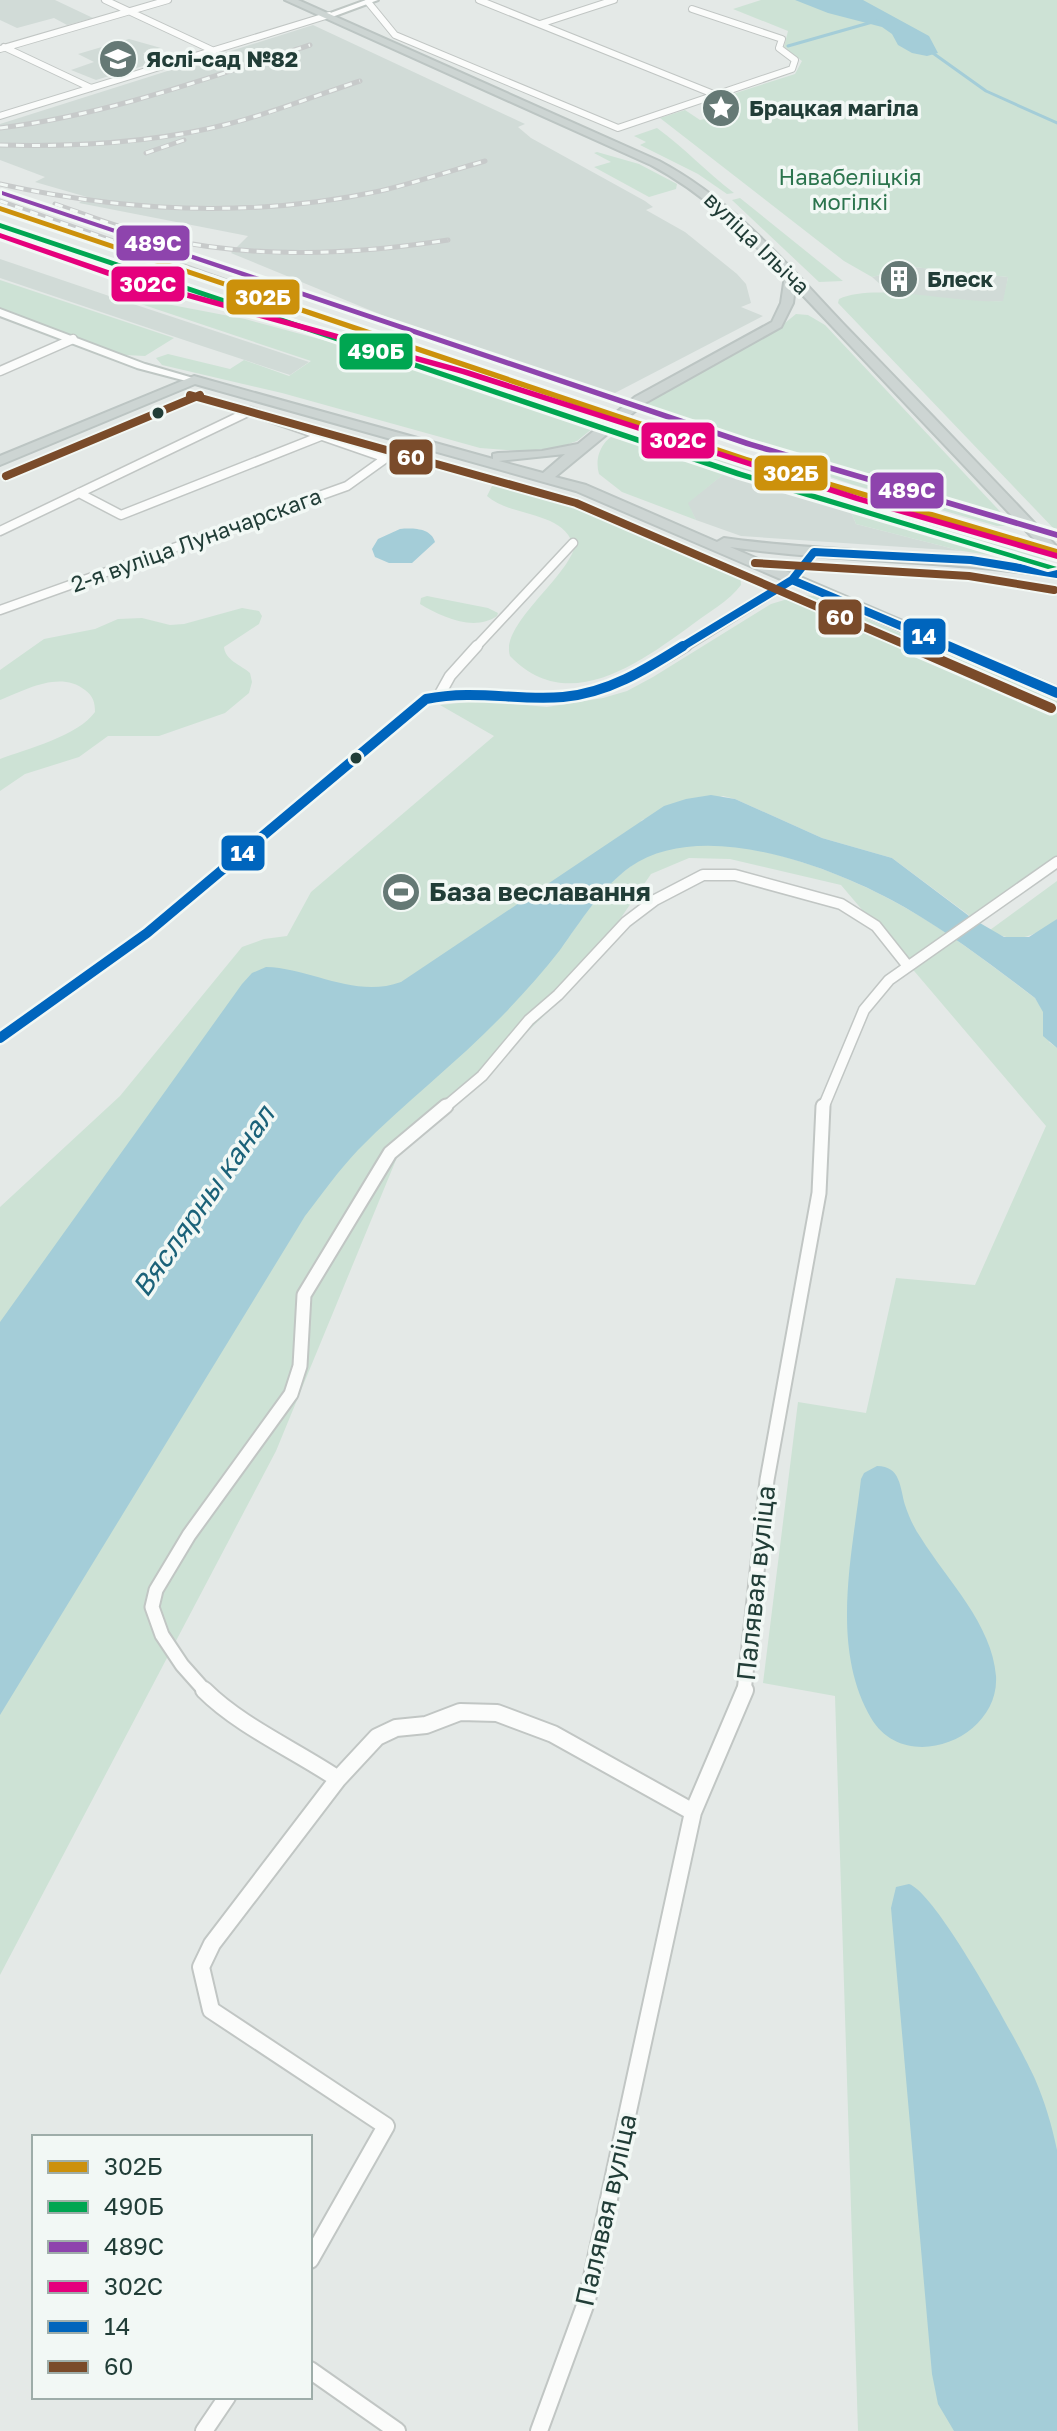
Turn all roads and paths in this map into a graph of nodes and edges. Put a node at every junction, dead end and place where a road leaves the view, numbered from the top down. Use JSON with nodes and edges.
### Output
{"nodes":[{"id":1,"x":105,"y":0,"type":"edge"},
{"id":2,"x":168,"y":0,"type":"edge"},
{"id":3,"x":290,"y":0,"type":"edge"},
{"id":4,"x":479,"y":0,"type":"edge"},
{"id":5,"x":614,"y":0,"type":"edge"},
{"id":6,"x":371,"y":1,"type":"edge"},
{"id":7,"x":692,"y":9,"type":"dead end"},
{"id":8,"x":127,"y":11,"type":"junction"},
{"id":9,"x":329,"y":15,"type":"junction"},
{"id":10,"x":540,"y":24,"type":"junction"},
{"id":11,"x":2,"y":47,"type":"edge"},
{"id":12,"x":214,"y":51,"type":"junction"},
{"id":13,"x":91,"y":88,"type":"junction"},
{"id":14,"x":716,"y":95,"type":"junction"},
{"id":15,"x":0,"y":116,"type":"edge"},
{"id":16,"x":791,"y":274,"type":"junction"},
{"id":17,"x":0,"y":312,"type":"edge"},
{"id":18,"x":73,"y":339,"type":"junction"},
{"id":19,"x":0,"y":371,"type":"edge"},
{"id":20,"x":164,"y":373,"type":"junction"},
{"id":21,"x":194,"y":380,"type":"junction"},
{"id":22,"x":165,"y":391,"type":"junction"},
{"id":23,"x":321,"y":436,"type":"junction"},
{"id":24,"x":590,"y":444,"type":"junction"},
{"id":25,"x":475,"y":457,"type":"junction"},
{"id":26,"x":0,"y":461,"type":"edge"},
{"id":27,"x":546,"y":477,"type":"junction"},
{"id":28,"x":79,"y":493,"type":"junction"},
{"id":29,"x":0,"y":531,"type":"edge"},
{"id":30,"x":693,"y":536,"type":"junction"},
{"id":31,"x":573,"y":543,"type":"dead end"},
{"id":32,"x":814,"y":552,"type":"junction"},
{"id":33,"x":1057,"y":555,"type":"edge"},
{"id":34,"x":1057,"y":574,"type":"edge"},
{"id":35,"x":792,"y":580,"type":"junction"},
{"id":36,"x":0,"y":610,"type":"edge"},
{"id":37,"x":1057,"y":693,"type":"edge"},
{"id":38,"x":440,"y":694,"type":"junction"},
{"id":39,"x":1057,"y":862,"type":"edge"},
{"id":40,"x":907,"y":965,"type":"junction"},
{"id":41,"x":0,"y":1038,"type":"edge"},
{"id":42,"x":338,"y":1779,"type":"junction"},
{"id":43,"x":693,"y":1812,"type":"junction"},
{"id":44,"x":312,"y":2256,"type":"edge"},
{"id":45,"x":312,"y":2371,"type":"edge"},
{"id":46,"x":226,"y":2399,"type":"edge"},
{"id":47,"x":204,"y":2431,"type":"edge"},
{"id":48,"x":397,"y":2431,"type":"edge"},
{"id":49,"x":539,"y":2431,"type":"edge"}],
"edges":[{"from":1,"to":8,"type":"street"},
{"from":2,"to":8,"type":"street"},
{"from":3,"to":9,"type":"main road","name":"вуліца Ільіча"},
{"from":4,"to":10,"type":"street"},
{"from":5,"to":10,"type":"street"},
{"from":6,"to":9,"type":"street"},
{"from":6,"to":14,"type":"street"},
{"from":7,"to":14,"type":"street"},
{"from":8,"to":11,"type":"street"},
{"from":8,"to":12,"type":"street"},
{"from":9,"to":12,"type":"street"},
{"from":9,"to":16,"type":"main road","name":"вуліца Ільіча"},
{"from":10,"to":14,"type":"street"},
{"from":11,"to":13,"type":"street"},
{"from":12,"to":13,"type":"street"},
{"from":13,"to":15,"type":"street"},
{"from":16,"to":24,"type":"main road"},
{"from":16,"to":33,"type":"main road","name":"вуліца Ільіча"},
{"from":17,"to":18,"type":"street"},
{"from":18,"to":19,"type":"street"},
{"from":18,"to":20,"type":"street"},
{"from":20,"to":21,"type":"street"},
{"from":20,"to":22,"type":"main road"},
{"from":21,"to":22,"type":"main road"},
{"from":21,"to":25,"type":"main road"},
{"from":22,"to":26,"type":"main road"},
{"from":23,"to":28,"type":"street"},
{"from":23,"to":28,"type":"street"},
{"from":23,"to":36,"type":"street","name":"2-я вуліца Луначарскага"},
{"from":24,"to":25,"type":"main road"},
{"from":24,"to":27,"type":"main road"},
{"from":25,"to":27,"type":"main road"},
{"from":27,"to":30,"type":"main road"},
{"from":28,"to":29,"type":"street"},
{"from":30,"to":32,"type":"main road"},
{"from":30,"to":35,"type":"main road"},
{"from":31,"to":38,"type":"street"},
{"from":32,"to":34,"type":"main road"},
{"from":32,"to":35,"type":"main road"},
{"from":35,"to":37,"type":"main road"},
{"from":35,"to":38,"type":"street"},
{"from":38,"to":41,"type":"street"},
{"from":39,"to":40,"type":"street","name":"Палявая вуліца"},
{"from":40,"to":42,"type":"street"},
{"from":40,"to":43,"type":"street","name":"Палявая вуліца"},
{"from":42,"to":43,"type":"street"},
{"from":42,"to":44,"type":"street"},
{"from":43,"to":49,"type":"street","name":"Палявая вуліца"},
{"from":45,"to":48,"type":"street"},
{"from":46,"to":47,"type":"street"}]}
